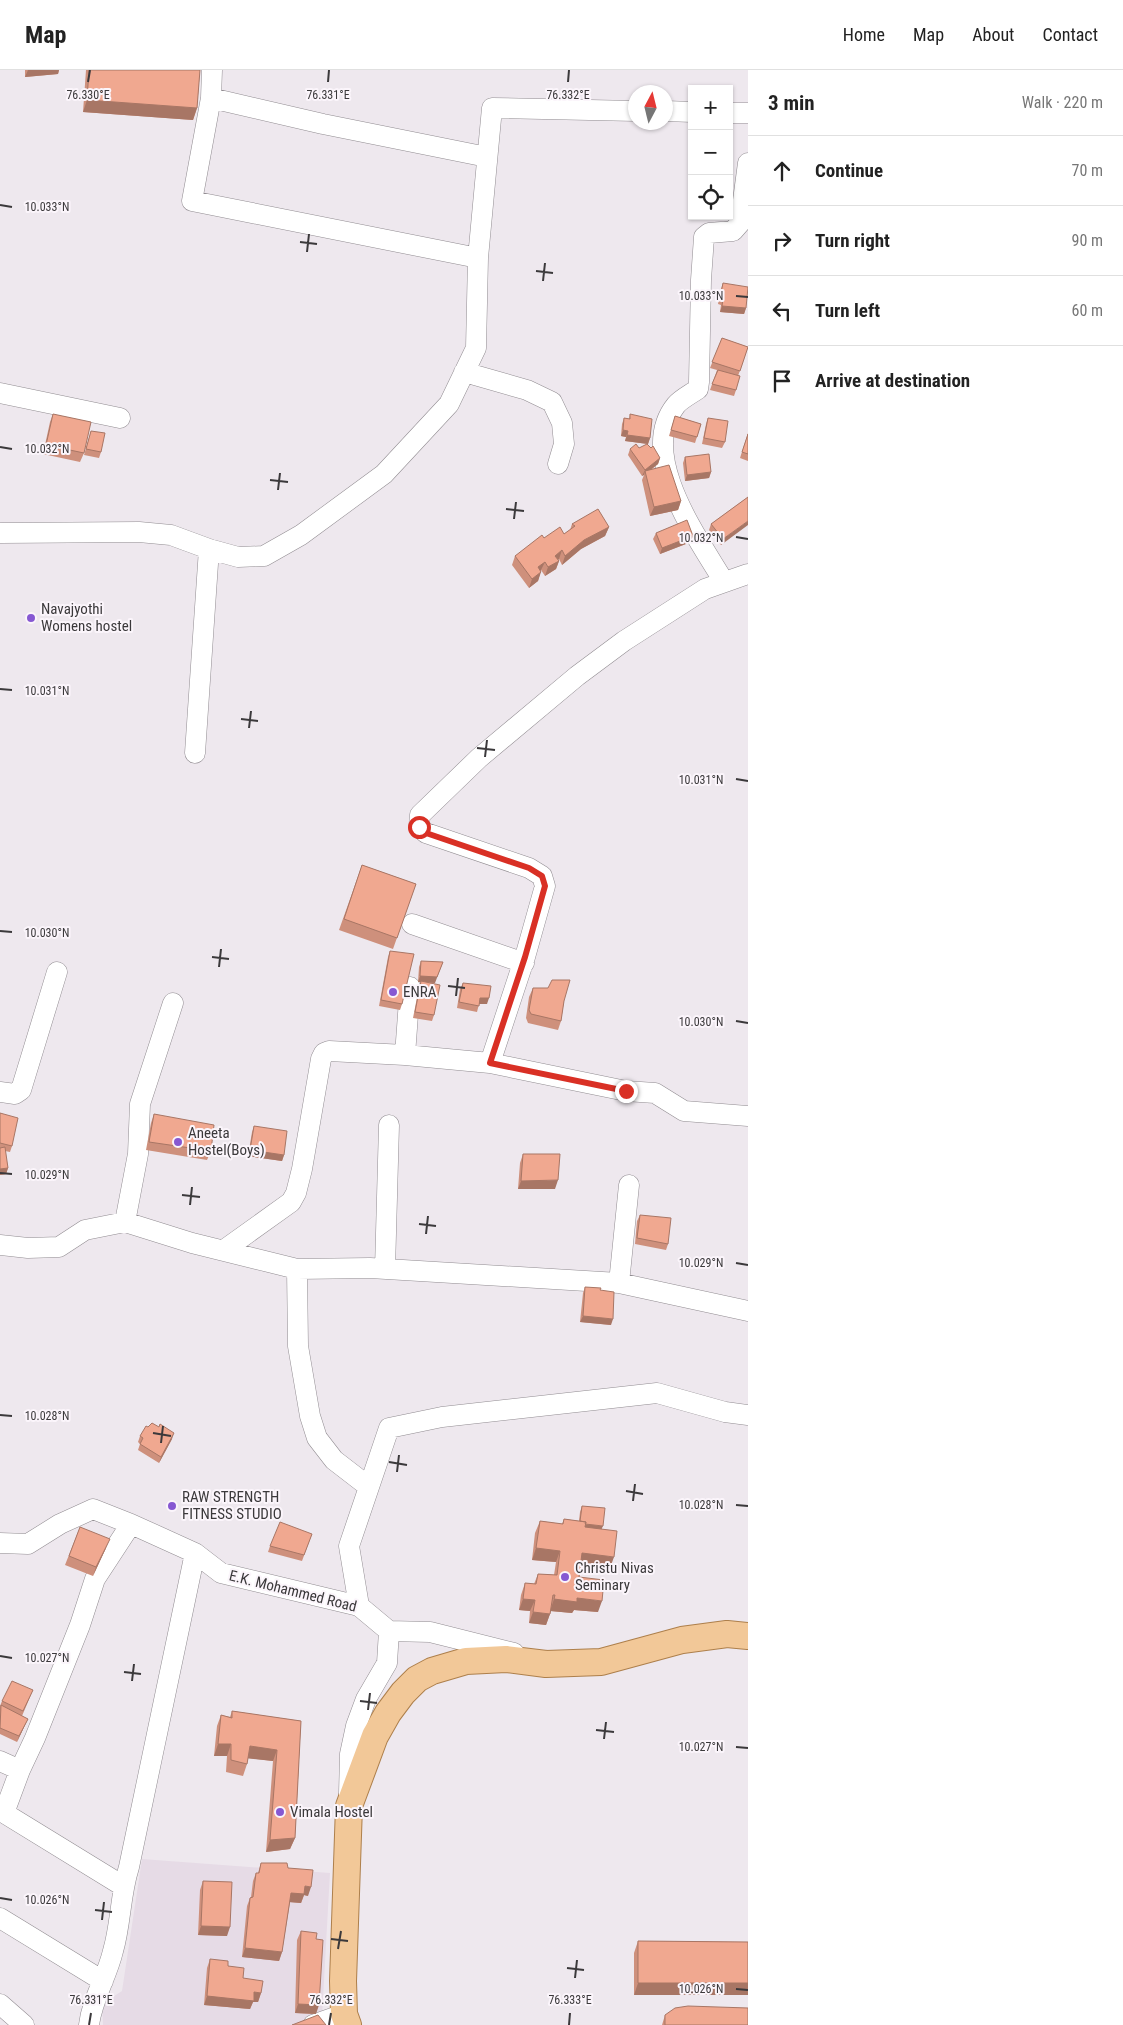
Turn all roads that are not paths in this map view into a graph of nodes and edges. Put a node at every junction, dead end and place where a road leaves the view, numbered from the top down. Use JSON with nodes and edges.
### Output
{"nodes":[{"id":1,"x":212,"y":70,"type":"edge"},
{"id":2,"x":211,"y":98,"type":"junction"},
{"id":3,"x":628,"y":111,"type":"edge"},
{"id":4,"x":673,"y":112,"type":"edge"},
{"id":5,"x":688,"y":112,"type":"edge"},
{"id":6,"x":733,"y":113,"type":"edge"},
{"id":7,"x":748,"y":113,"type":"edge"},
{"id":8,"x":487,"y":157,"type":"junction"},
{"id":9,"x":748,"y":163,"type":"edge"},
{"id":10,"x":478,"y":258,"type":"junction"},
{"id":11,"x":464,"y":372,"type":"junction"},
{"id":12,"x":0,"y":393,"type":"edge"},
{"id":13,"x":120,"y":418,"type":"dead end"},
{"id":14,"x":558,"y":464,"type":"dead end"},
{"id":15,"x":0,"y":533,"type":"edge"},
{"id":16,"x":208,"y":549,"type":"junction"},
{"id":17,"x":748,"y":574,"type":"edge"},
{"id":18,"x":724,"y":582,"type":"junction"},
{"id":19,"x":194,"y":753,"type":"dead end"},
{"id":20,"x":412,"y":924,"type":"dead end"},
{"id":21,"x":524,"y":963,"type":"junction"},
{"id":22,"x":57,"y":972,"type":"dead end"},
{"id":23,"x":410,"y":988,"type":"edge"},
{"id":24,"x":173,"y":1003,"type":"dead end"},
{"id":25,"x":405,"y":1055,"type":"junction"},
{"id":26,"x":490,"y":1063,"type":"junction"},
{"id":27,"x":0,"y":1092,"type":"edge"},
{"id":28,"x":748,"y":1116,"type":"edge"},
{"id":29,"x":389,"y":1125,"type":"dead end"},
{"id":30,"x":629,"y":1185,"type":"dead end"},
{"id":31,"x":125,"y":1222,"type":"junction"},
{"id":32,"x":0,"y":1245,"type":"edge"},
{"id":33,"x":224,"y":1250,"type":"junction"},
{"id":34,"x":297,"y":1269,"type":"junction"},
{"id":35,"x":385,"y":1269,"type":"junction"},
{"id":36,"x":619,"y":1283,"type":"junction"},
{"id":37,"x":748,"y":1311,"type":"edge"},
{"id":38,"x":748,"y":1415,"type":"edge"},
{"id":39,"x":369,"y":1487,"type":"junction"},
{"id":40,"x":131,"y":1524,"type":"junction"},
{"id":41,"x":0,"y":1543,"type":"edge"},
{"id":42,"x":195,"y":1553,"type":"junction"},
{"id":43,"x":359,"y":1606,"type":"junction"},
{"id":44,"x":388,"y":1631,"type":"junction"},
{"id":45,"x":748,"y":1636,"type":"edge"},
{"id":46,"x":554,"y":1664,"type":"junction"},
{"id":47,"x":0,"y":1761,"type":"edge"},
{"id":48,"x":20,"y":1770,"type":"junction"},
{"id":49,"x":349,"y":1806,"type":"junction"},
{"id":50,"x":123,"y":1886,"type":"junction"},
{"id":51,"x":0,"y":1918,"type":"edge"},
{"id":52,"x":104,"y":1981,"type":"junction"},
{"id":53,"x":0,"y":2004,"type":"edge"},
{"id":54,"x":346,"y":2019,"type":"edge"},
{"id":55,"x":24,"y":2025,"type":"edge"},
{"id":56,"x":89,"y":2025,"type":"edge"},
{"id":57,"x":313,"y":2025,"type":"edge"}],
"edges":[{"from":1,"to":2,"type":"street"},
{"from":2,"to":8,"type":"street"},
{"from":2,"to":10,"type":"street"},
{"from":3,"to":8,"type":"street"},
{"from":4,"to":5,"type":"street"},
{"from":6,"to":7,"type":"street"},
{"from":8,"to":10,"type":"street"},
{"from":9,"to":18,"type":"street"},
{"from":10,"to":11,"type":"street"},
{"from":11,"to":14,"type":"street"},
{"from":11,"to":16,"type":"street"},
{"from":12,"to":13,"type":"street"},
{"from":15,"to":16,"type":"street"},
{"from":16,"to":19,"type":"street"},
{"from":17,"to":18,"type":"street"},
{"from":18,"to":21,"type":"street"},
{"from":20,"to":21,"type":"street"},
{"from":21,"to":26,"type":"street"},
{"from":22,"to":27,"type":"street"},
{"from":23,"to":25,"type":"street"},
{"from":24,"to":31,"type":"street"},
{"from":25,"to":26,"type":"street"},
{"from":25,"to":33,"type":"street"},
{"from":26,"to":28,"type":"street"},
{"from":29,"to":35,"type":"street"},
{"from":30,"to":36,"type":"street"},
{"from":31,"to":32,"type":"street"},
{"from":31,"to":33,"type":"street"},
{"from":33,"to":34,"type":"street"},
{"from":34,"to":35,"type":"street"},
{"from":34,"to":39,"type":"street"},
{"from":35,"to":36,"type":"street"},
{"from":36,"to":37,"type":"street"},
{"from":38,"to":39,"type":"street"},
{"from":39,"to":43,"type":"street"},
{"from":40,"to":41,"type":"street","name":"E.K. Mohammed Road"},
{"from":40,"to":42,"type":"street","name":"E.K. Mohammed Road"},
{"from":40,"to":48,"type":"street"},
{"from":42,"to":43,"type":"street","name":"E.K. Mohammed Road"},
{"from":42,"to":50,"type":"street"},
{"from":43,"to":44,"type":"street","name":"E.K. Mohammed Road"},
{"from":44,"to":46,"type":"street"},
{"from":44,"to":49,"type":"street"},
{"from":45,"to":46,"type":"main road"},
{"from":46,"to":49,"type":"main road"},
{"from":47,"to":48,"type":"street"},
{"from":48,"to":50,"type":"street"},
{"from":49,"to":54,"type":"main road"},
{"from":50,"to":52,"type":"street"},
{"from":51,"to":52,"type":"street"},
{"from":52,"to":56,"type":"street"},
{"from":53,"to":55,"type":"street"},
{"from":54,"to":57,"type":"street"}]}
